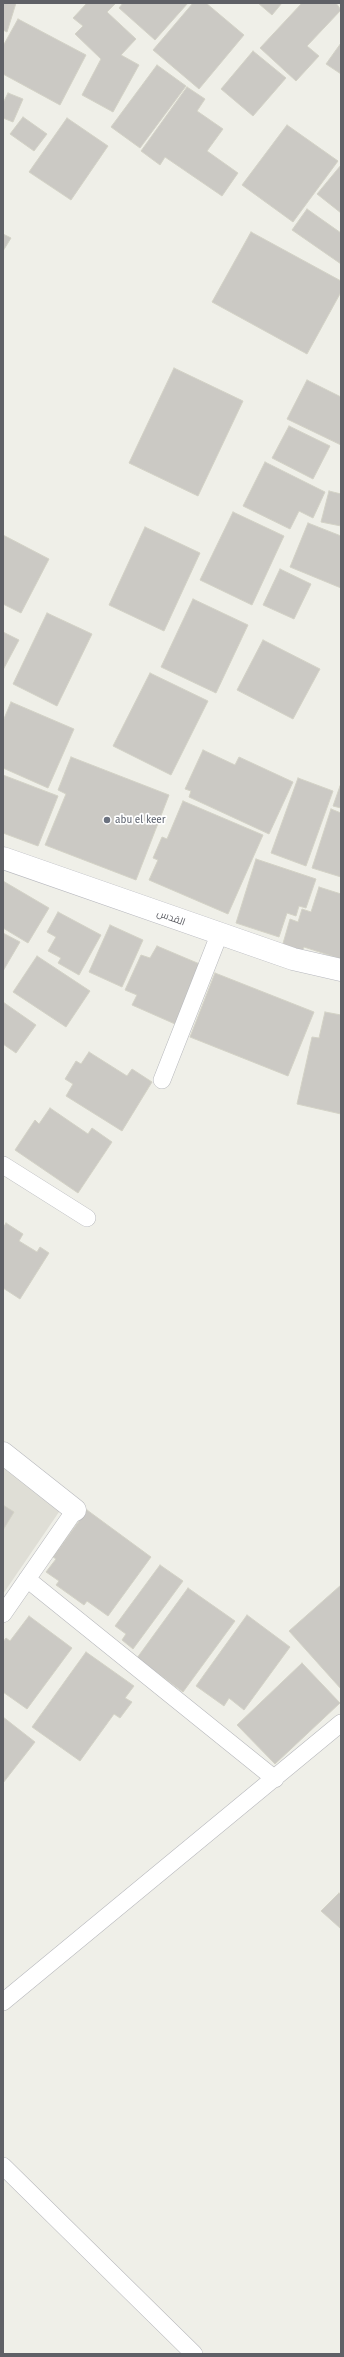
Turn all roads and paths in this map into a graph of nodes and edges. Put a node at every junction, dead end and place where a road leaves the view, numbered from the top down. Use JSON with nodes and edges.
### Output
{"nodes":[{"id":1,"x":3,"y":858,"type":"edge"},
{"id":2,"x":219,"y":935,"type":"junction"},
{"id":3,"x":341,"y":970,"type":"edge"},
{"id":4,"x":162,"y":1080,"type":"dead end"},
{"id":5,"x":3,"y":1164,"type":"edge"},
{"id":6,"x":87,"y":1218,"type":"dead end"},
{"id":7,"x":3,"y":1453,"type":"edge"},
{"id":8,"x":75,"y":1510,"type":"joint"},
{"id":9,"x":27,"y":1579,"type":"junction"},
{"id":10,"x":3,"y":1614,"type":"edge"},
{"id":11,"x":341,"y":1723,"type":"edge"},
{"id":12,"x":275,"y":1779,"type":"junction"},
{"id":13,"x":3,"y":2002,"type":"edge"},
{"id":14,"x":3,"y":2166,"type":"edge"},
{"id":15,"x":194,"y":2354,"type":"edge"}],
"edges":[{"from":1,"to":2,"type":"main road","name":"القدس"},
{"from":2,"to":3,"type":"main road","name":"القدس"},
{"from":2,"to":4,"type":"lane"},
{"from":5,"to":6,"type":"lane"},
{"from":7,"to":8,"type":"main road"},
{"from":8,"to":9,"type":"lane"},
{"from":9,"to":10,"type":"lane"},
{"from":9,"to":12,"type":"lane"},
{"from":11,"to":12,"type":"lane"},
{"from":12,"to":13,"type":"lane"},
{"from":14,"to":15,"type":"lane"}]}
